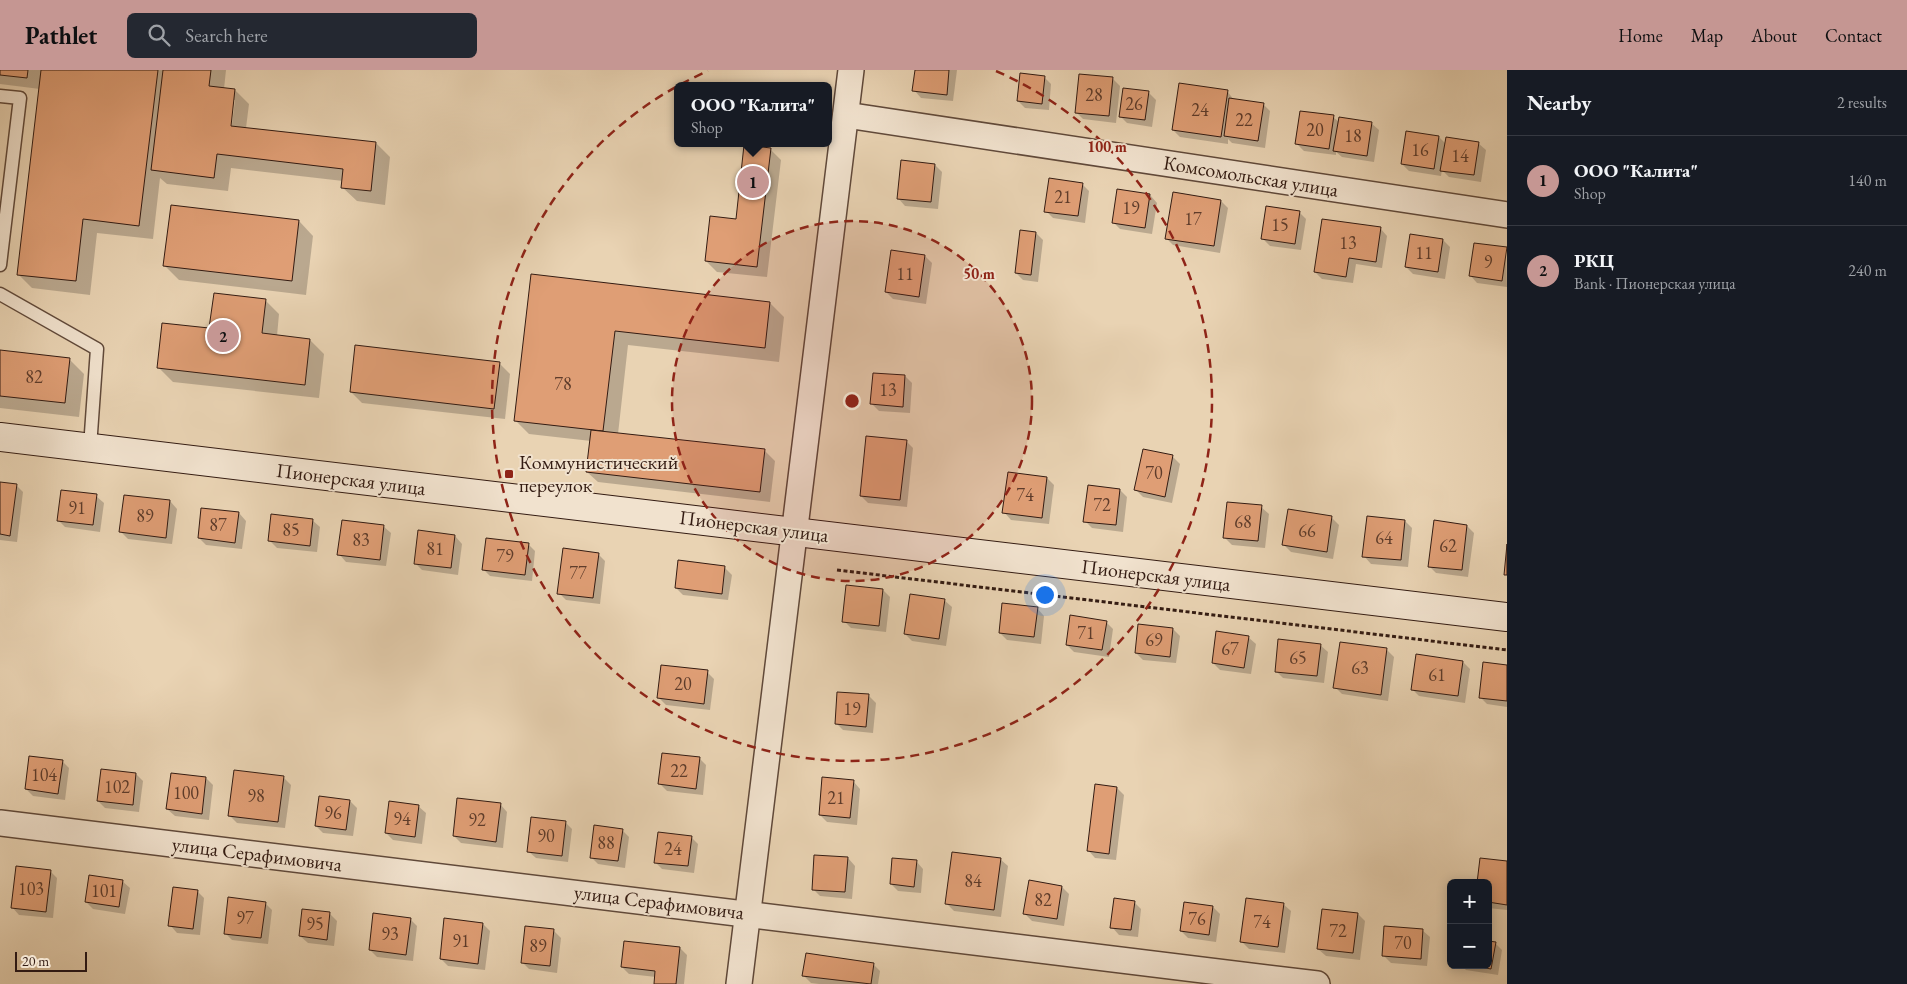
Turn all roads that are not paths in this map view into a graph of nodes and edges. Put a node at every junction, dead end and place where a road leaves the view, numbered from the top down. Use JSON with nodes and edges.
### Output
{"nodes":[{"id":1,"x":851,"y":70,"type":"edge"},
{"id":2,"x":0,"y":96,"type":"edge"},
{"id":3,"x":846,"y":115,"type":"junction"},
{"id":4,"x":1507,"y":215,"type":"edge"},
{"id":5,"x":0,"y":265,"type":"edge"},
{"id":6,"x":0,"y":294,"type":"edge"},
{"id":7,"x":0,"y":437,"type":"edge"},
{"id":8,"x":90,"y":447,"type":"junction"},
{"id":9,"x":796,"y":531,"type":"junction"},
{"id":10,"x":1507,"y":618,"type":"edge"},
{"id":11,"x":0,"y":823,"type":"edge"},
{"id":12,"x":748,"y":913,"type":"junction"},
{"id":13,"x":739,"y":984,"type":"edge"},
{"id":14,"x":1317,"y":984,"type":"edge"}],
"edges":[{"from":1,"to":3,"type":"street"},
{"from":2,"to":5,"type":"lane"},
{"from":3,"to":4,"type":"street","name":"Комсомольская улица"},
{"from":3,"to":9,"type":"street"},
{"from":6,"to":8,"type":"lane"},
{"from":7,"to":8,"type":"street","name":"Пионерская улица"},
{"from":8,"to":9,"type":"street","name":"Пионерская улица"},
{"from":9,"to":10,"type":"street","name":"Пионерская улица"},
{"from":9,"to":12,"type":"street"},
{"from":11,"to":12,"type":"street","name":"улица Серафимовича"},
{"from":12,"to":13,"type":"street"},
{"from":12,"to":14,"type":"street","name":"улица Серафимовича"}]}
